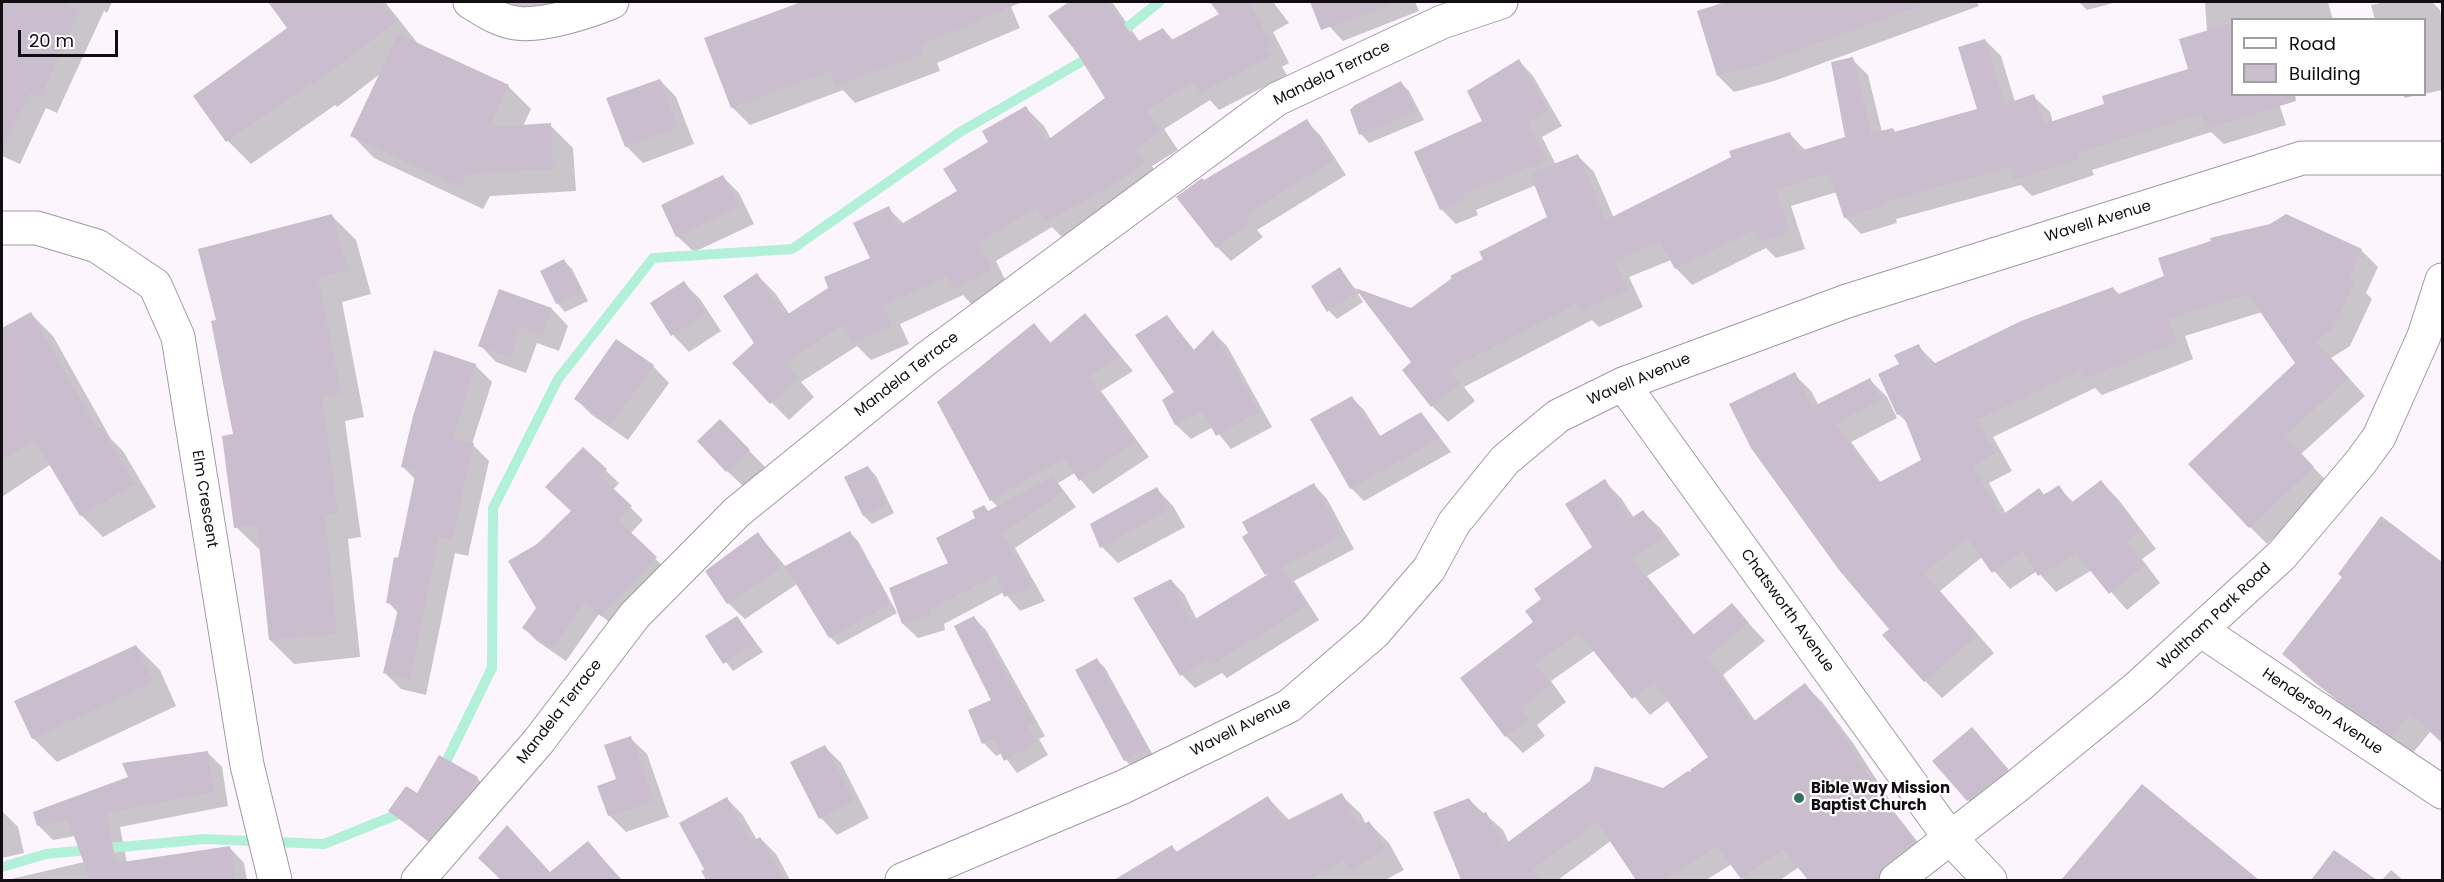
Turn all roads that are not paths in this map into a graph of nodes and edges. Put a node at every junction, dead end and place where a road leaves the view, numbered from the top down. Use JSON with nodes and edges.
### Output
{"nodes":[{"id":1,"x":470,"y":2,"type":"edge"},
{"id":2,"x":612,"y":2,"type":"edge"},
{"id":3,"x":1501,"y":2,"type":"edge"},
{"id":4,"x":2442,"y":158,"type":"edge"},
{"id":5,"x":2,"y":228,"type":"edge"},
{"id":6,"x":2442,"y":280,"type":"edge"},
{"id":7,"x":1623,"y":384,"type":"junction"},
{"id":8,"x":2202,"y":631,"type":"junction"},
{"id":9,"x":2442,"y":792,"type":"edge"},
{"id":10,"x":1950,"y":838,"type":"junction"},
{"id":11,"x":275,"y":880,"type":"edge"},
{"id":12,"x":418,"y":880,"type":"edge"},
{"id":13,"x":902,"y":880,"type":"edge"},
{"id":14,"x":1896,"y":880,"type":"edge"},
{"id":15,"x":1990,"y":880,"type":"edge"}],
"edges":[{"from":1,"to":2,"type":"street"},
{"from":3,"to":12,"type":"street","name":"Mandela Terrace"},
{"from":4,"to":7,"type":"street","name":"Wavell Avenue"},
{"from":5,"to":11,"type":"street","name":"Elm Crescent"},
{"from":6,"to":8,"type":"street","name":"Waltham Park Road"},
{"from":7,"to":10,"type":"street","name":"Chatsworth Avenue"},
{"from":7,"to":13,"type":"street","name":"Wavell Avenue"},
{"from":8,"to":9,"type":"street","name":"Henderson Avenue"},
{"from":8,"to":10,"type":"street","name":"Waltham Park Road"},
{"from":10,"to":14,"type":"street","name":"Waltham Park Road"},
{"from":10,"to":15,"type":"street","name":"Chatsworth Avenue"}]}
